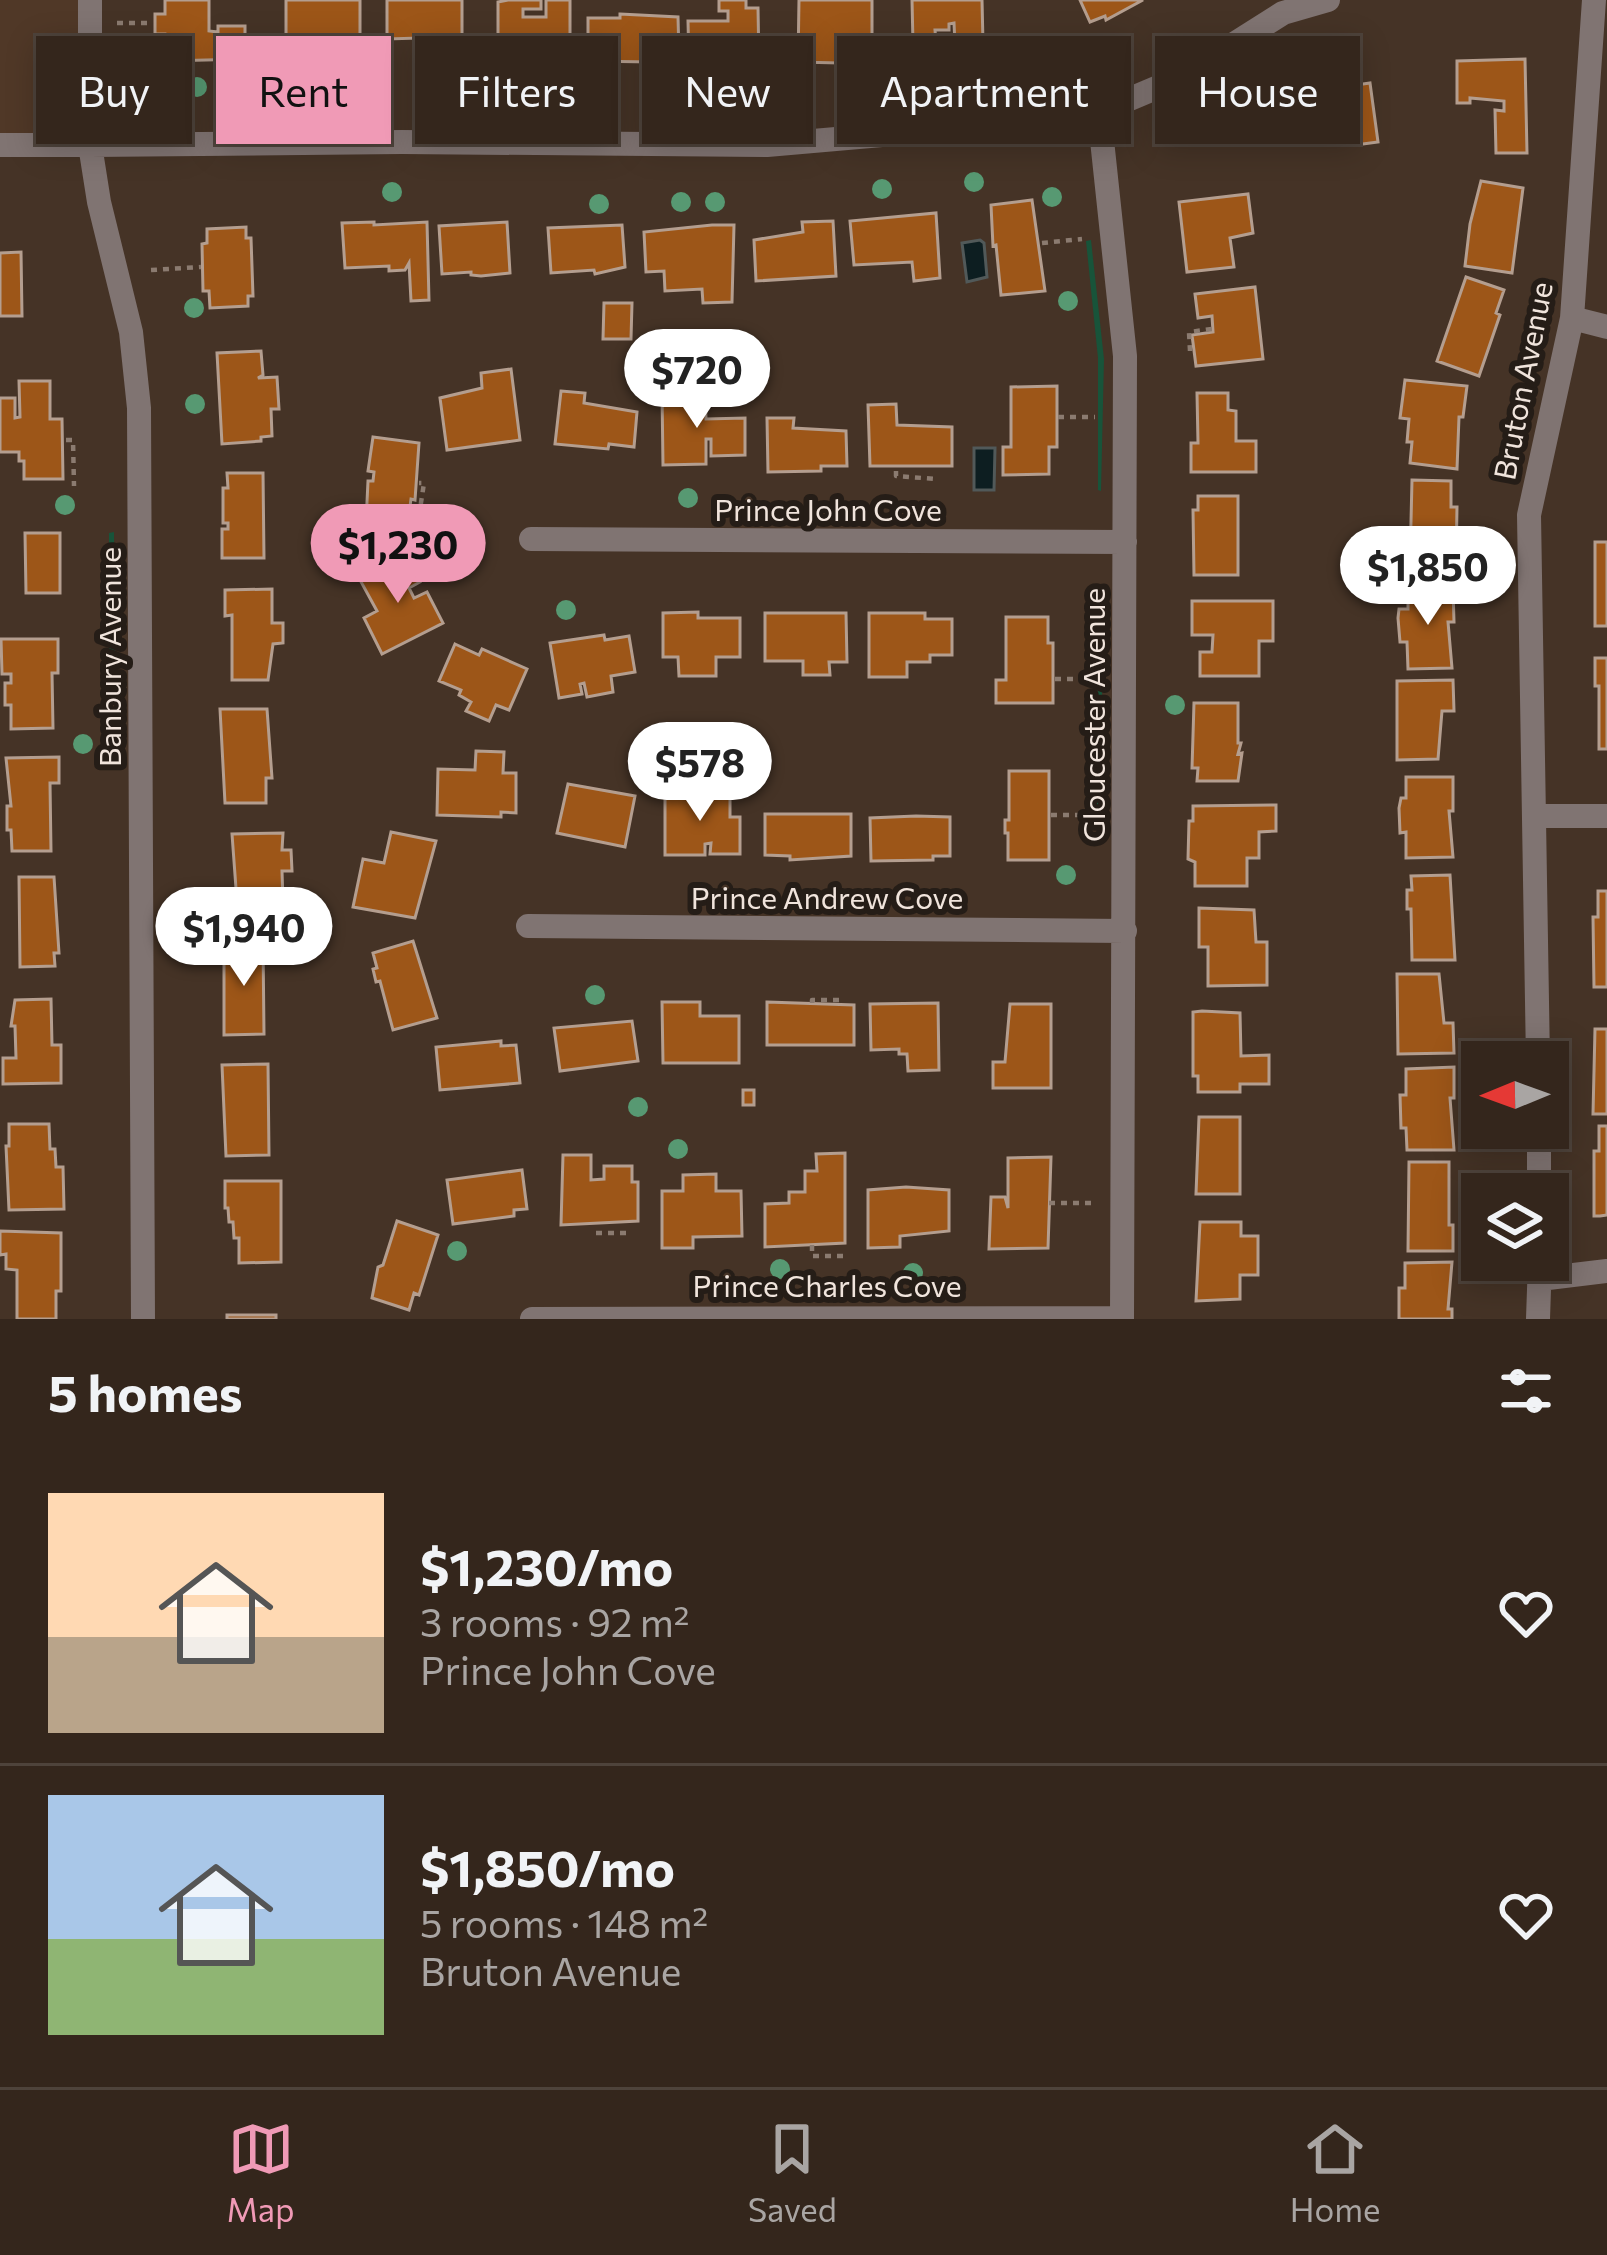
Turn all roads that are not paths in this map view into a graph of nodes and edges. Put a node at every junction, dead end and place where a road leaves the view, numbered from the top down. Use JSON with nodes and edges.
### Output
{"nodes":[{"id":1,"x":90,"y":0,"type":"edge"},
{"id":2,"x":1328,"y":0,"type":"edge"},
{"id":3,"x":1594,"y":0,"type":"edge"},
{"id":4,"x":1280,"y":7,"type":"edge"},
{"id":5,"x":1131,"y":98,"type":"edge"},
{"id":6,"x":837,"y":140,"type":"edge"},
{"id":7,"x":1103,"y":144,"type":"edge"},
{"id":8,"x":0,"y":145,"type":"edge"},
{"id":9,"x":90,"y":145,"type":"junction"},
{"id":10,"x":1572,"y":318,"type":"junction"},
{"id":11,"x":1607,"y":327,"type":"edge"},
{"id":12,"x":531,"y":539,"type":"dead end"},
{"id":13,"x":1125,"y":542,"type":"junction"},
{"id":14,"x":1537,"y":815,"type":"junction"},
{"id":15,"x":1607,"y":816,"type":"edge"},
{"id":16,"x":529,"y":926,"type":"dead end"},
{"id":17,"x":1125,"y":931,"type":"junction"},
{"id":18,"x":1538,"y":1041,"type":"edge"},
{"id":19,"x":1569,"y":1270,"type":"edge"},
{"id":20,"x":1607,"y":1270,"type":"edge"},
{"id":21,"x":1540,"y":1281,"type":"edge"},
{"id":22,"x":1122,"y":1318,"type":"edge"},
{"id":23,"x":143,"y":1319,"type":"edge"},
{"id":24,"x":532,"y":1319,"type":"edge"},
{"id":25,"x":1538,"y":1319,"type":"edge"}],
"edges":[{"from":1,"to":9,"type":"street","name":"Banbury Avenue"},
{"from":2,"to":4,"type":"street"},
{"from":3,"to":10,"type":"street","name":"Bruton Avenue"},
{"from":4,"to":5,"type":"street"},
{"from":6,"to":9,"type":"street"},
{"from":7,"to":13,"type":"street","name":"Gloucester Avenue"},
{"from":8,"to":9,"type":"street"},
{"from":9,"to":23,"type":"street","name":"Banbury Avenue"},
{"from":10,"to":11,"type":"street"},
{"from":10,"to":14,"type":"street","name":"Bruton Avenue"},
{"from":12,"to":13,"type":"street","name":"Prince John Cove"},
{"from":13,"to":17,"type":"street","name":"Gloucester Avenue"},
{"from":14,"to":15,"type":"street"},
{"from":14,"to":18,"type":"street","name":"Bruton Avenue"},
{"from":16,"to":17,"type":"street","name":"Prince Andrew Cove"},
{"from":17,"to":22,"type":"street","name":"Gloucester Avenue"},
{"from":19,"to":20,"type":"street"},
{"from":21,"to":25,"type":"street"},
{"from":22,"to":24,"type":"street","name":"Prince Charles Cove"}]}
